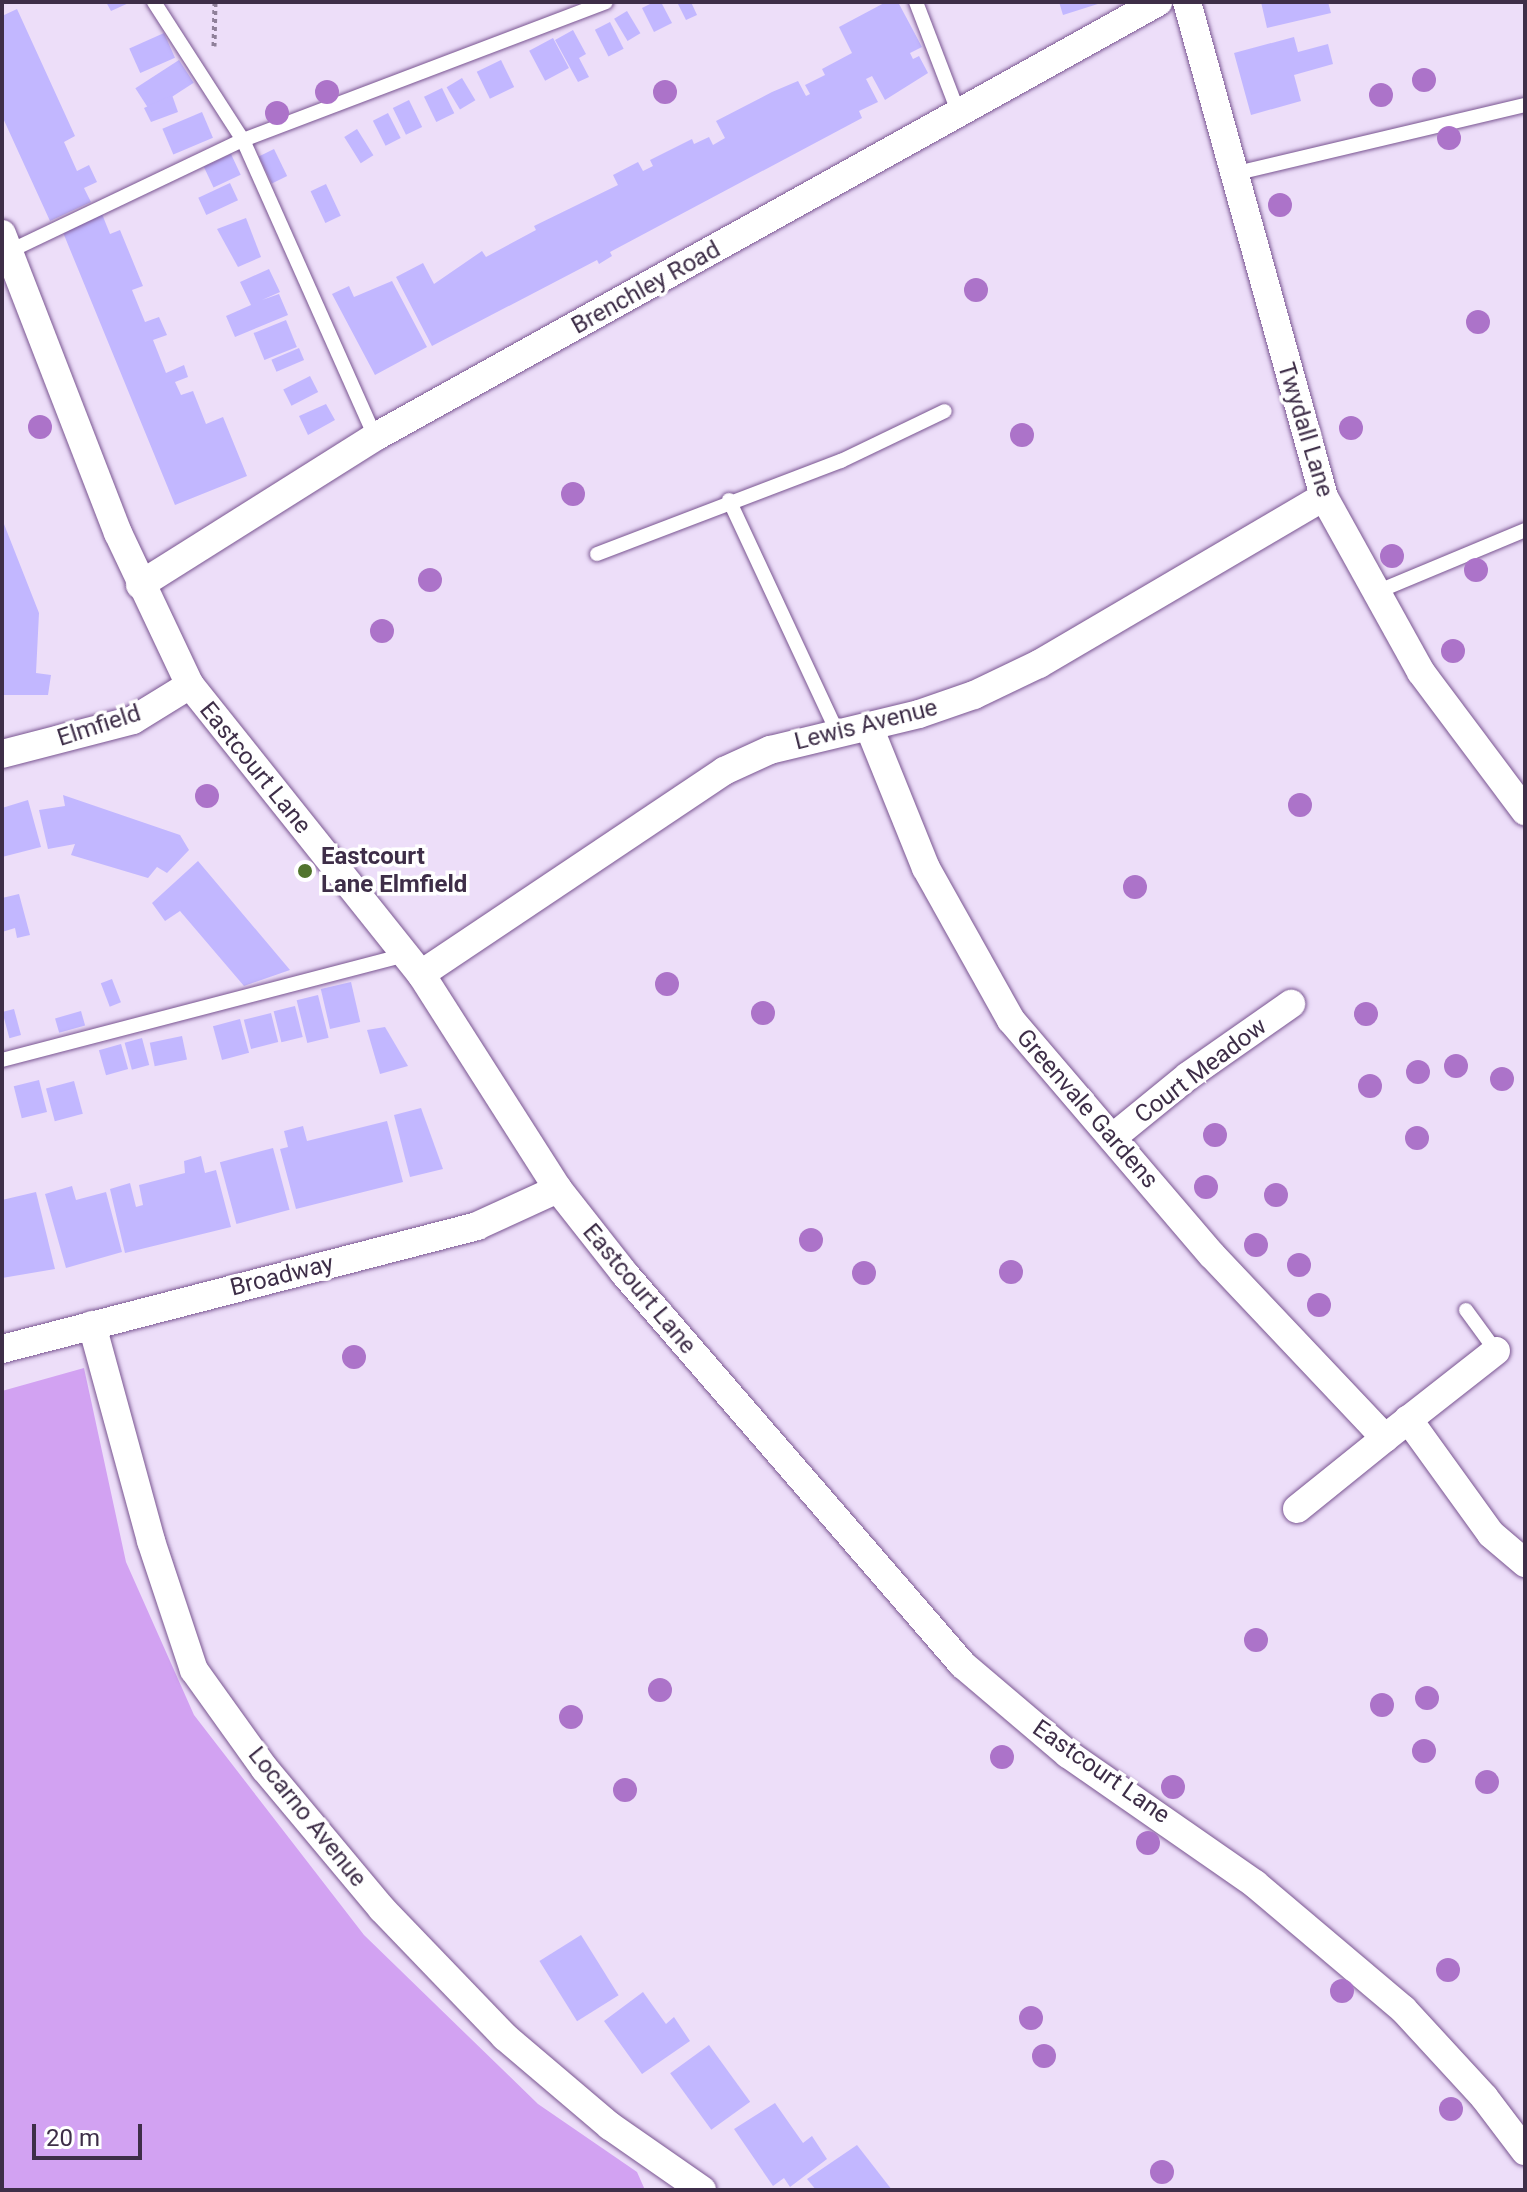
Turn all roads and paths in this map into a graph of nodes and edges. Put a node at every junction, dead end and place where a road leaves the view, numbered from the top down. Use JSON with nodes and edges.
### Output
{"nodes":[{"id":1,"x":154,"y":2,"type":"edge"},
{"id":2,"x":606,"y":2,"type":"edge"},
{"id":3,"x":916,"y":2,"type":"edge"},
{"id":4,"x":1158,"y":2,"type":"edge"},
{"id":5,"x":1187,"y":2,"type":"edge"},
{"id":6,"x":1525,"y":105,"type":"edge"},
{"id":7,"x":960,"y":115,"type":"junction"},
{"id":8,"x":243,"y":140,"type":"junction"},
{"id":9,"x":1232,"y":174,"type":"junction"},
{"id":10,"x":5,"y":246,"type":"edge"},
{"id":11,"x":945,"y":411,"type":"dead end"},
{"id":12,"x":375,"y":437,"type":"junction"},
{"id":13,"x":1324,"y":497,"type":"junction"},
{"id":14,"x":729,"y":500,"type":"junction"},
{"id":15,"x":1525,"y":530,"type":"edge"},
{"id":16,"x":597,"y":554,"type":"dead end"},
{"id":17,"x":140,"y":585,"type":"junction"},
{"id":18,"x":1374,"y":593,"type":"junction"},
{"id":19,"x":190,"y":685,"type":"junction"},
{"id":20,"x":869,"y":727,"type":"junction"},
{"id":21,"x":837,"y":732,"type":"junction"},
{"id":22,"x":2,"y":754,"type":"edge"},
{"id":23,"x":1525,"y":811,"type":"edge"},
{"id":24,"x":413,"y":964,"type":"junction"},
{"id":25,"x":1291,"y":1004,"type":"dead end"},
{"id":26,"x":2,"y":1060,"type":"edge"},
{"id":27,"x":1112,"y":1138,"type":"junction"},
{"id":28,"x":558,"y":1189,"type":"junction"},
{"id":29,"x":1466,"y":1310,"type":"dead end"},
{"id":30,"x":92,"y":1325,"type":"junction"},
{"id":31,"x":2,"y":1349,"type":"edge"},
{"id":32,"x":1496,"y":1351,"type":"joint"},
{"id":33,"x":1408,"y":1419,"type":"junction"},
{"id":34,"x":1385,"y":1438,"type":"junction"},
{"id":35,"x":1297,"y":1509,"type":"dead end"},
{"id":36,"x":1525,"y":1563,"type":"edge"},
{"id":37,"x":1525,"y":2151,"type":"edge"},
{"id":38,"x":702,"y":2190,"type":"edge"}],
"edges":[{"from":1,"to":8,"type":"lane"},
{"from":2,"to":8,"type":"lane"},
{"from":3,"to":7,"type":"lane"},
{"from":4,"to":7,"type":"street","name":"Brenchley Road"},
{"from":5,"to":9,"type":"street","name":"Twydall Lane"},
{"from":6,"to":9,"type":"lane"},
{"from":7,"to":12,"type":"street","name":"Brenchley Road"},
{"from":8,"to":10,"type":"lane"},
{"from":8,"to":12,"type":"lane"},
{"from":9,"to":13,"type":"street","name":"Twydall Lane"},
{"from":10,"to":17,"type":"street","name":"Eastcourt Lane"},
{"from":11,"to":14,"type":"lane"},
{"from":12,"to":17,"type":"street","name":"Brenchley Road"},
{"from":13,"to":18,"type":"street","name":"Twydall Lane"},
{"from":13,"to":20,"type":"street","name":"Lewis Avenue"},
{"from":14,"to":16,"type":"lane"},
{"from":14,"to":21,"type":"lane"},
{"from":15,"to":18,"type":"lane"},
{"from":17,"to":19,"type":"street","name":"Eastcourt Lane"},
{"from":18,"to":23,"type":"street","name":"Twydall Lane"},
{"from":19,"to":22,"type":"street","name":"Elmfield"},
{"from":19,"to":24,"type":"street","name":"Eastcourt Lane"},
{"from":20,"to":21,"type":"street","name":"Lewis Avenue"},
{"from":20,"to":27,"type":"street","name":"Greenvale Gardens"},
{"from":21,"to":24,"type":"street","name":"Lewis Avenue"},
{"from":24,"to":26,"type":"lane"},
{"from":24,"to":28,"type":"street","name":"Eastcourt Lane"},
{"from":25,"to":27,"type":"street","name":"Court Meadow"},
{"from":27,"to":34,"type":"street","name":"Greenvale Gardens"},
{"from":28,"to":30,"type":"street","name":"Broadway"},
{"from":28,"to":37,"type":"street","name":"Eastcourt Lane"},
{"from":29,"to":32,"type":"lane"},
{"from":30,"to":31,"type":"street","name":"Broadway"},
{"from":30,"to":38,"type":"street","name":"Locarno Avenue"},
{"from":32,"to":33,"type":"street"},
{"from":33,"to":34,"type":"street"},
{"from":33,"to":36,"type":"street"},
{"from":34,"to":35,"type":"street"}]}
